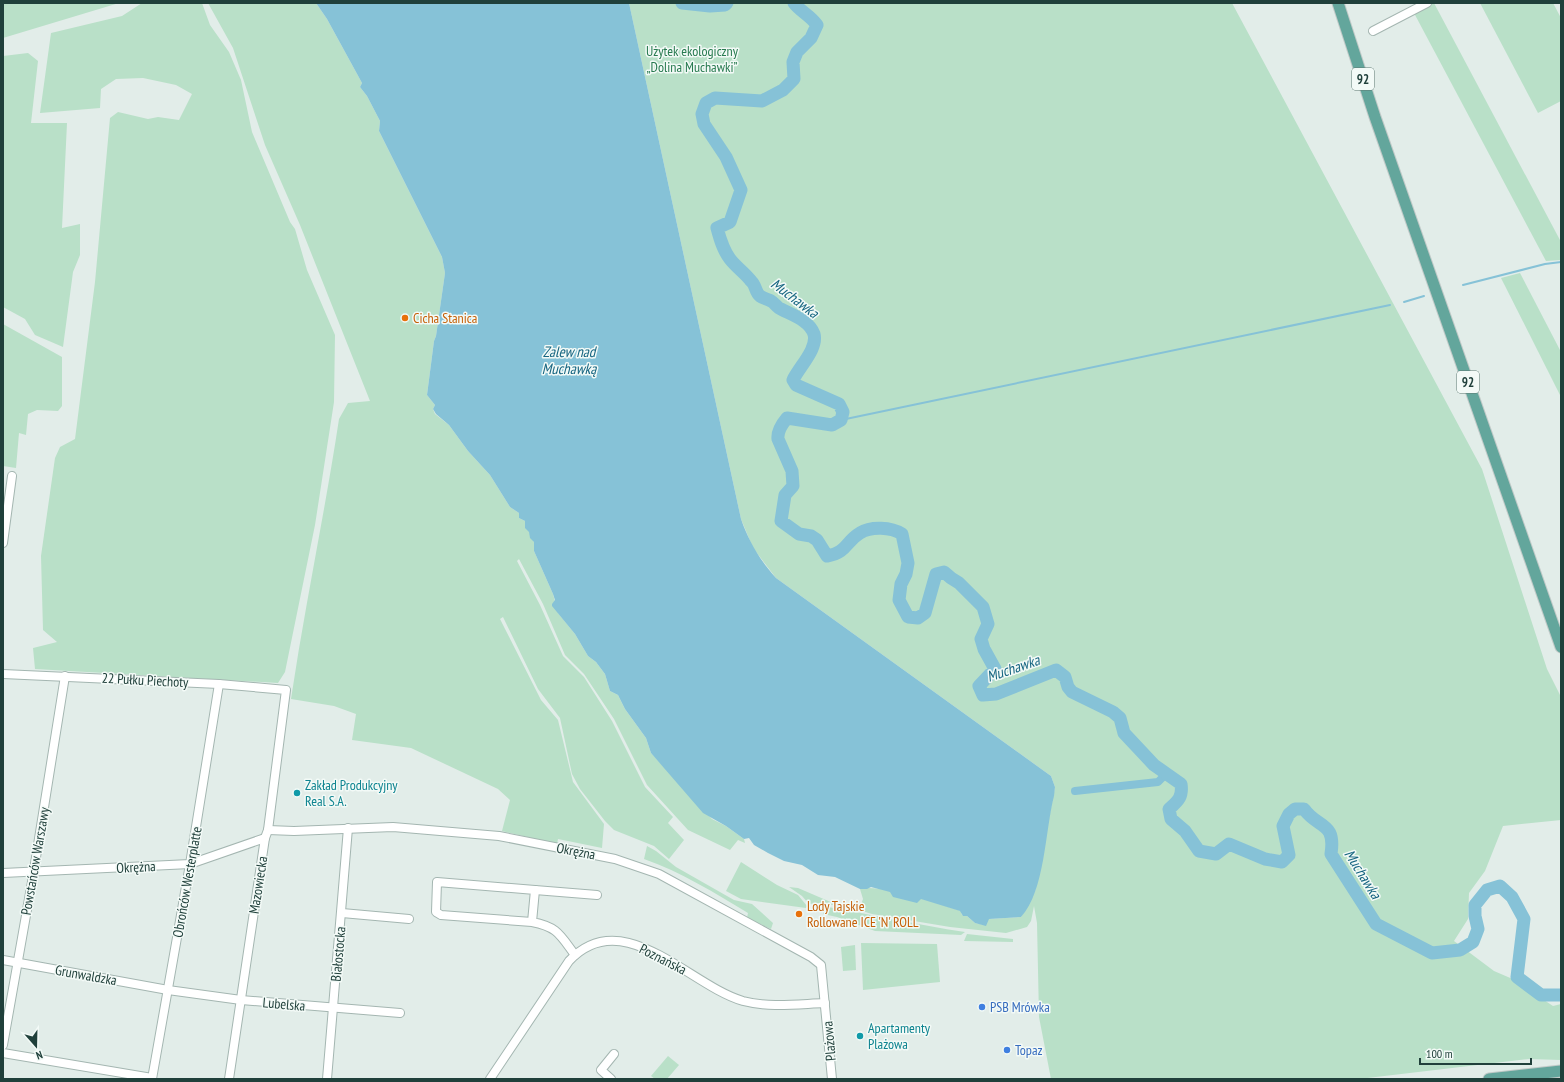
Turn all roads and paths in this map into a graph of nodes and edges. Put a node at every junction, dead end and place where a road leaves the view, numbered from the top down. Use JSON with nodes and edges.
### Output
{"nodes":[{"id":1,"x":1338,"y":3,"type":"edge"},
{"id":2,"x":1427,"y":3,"type":"edge"},
{"id":3,"x":1373,"y":31,"type":"dead end"},
{"id":4,"x":12,"y":476,"type":"dead end"},
{"id":5,"x":3,"y":543,"type":"edge"},
{"id":6,"x":1561,"y":647,"type":"edge"},
{"id":7,"x":3,"y":674,"type":"edge"},
{"id":8,"x":64,"y":676,"type":"junction"},
{"id":9,"x":219,"y":684,"type":"junction"},
{"id":10,"x":286,"y":690,"type":"joint"},
{"id":11,"x":348,"y":828,"type":"junction"},
{"id":12,"x":268,"y":830,"type":"junction"},
{"id":13,"x":265,"y":838,"type":"junction"},
{"id":14,"x":190,"y":864,"type":"junction"},
{"id":15,"x":34,"y":871,"type":"junction"},
{"id":16,"x":3,"y":873,"type":"edge"},
{"id":17,"x":535,"y":890,"type":"junction"},
{"id":18,"x":597,"y":895,"type":"dead end"},
{"id":19,"x":342,"y":913,"type":"junction"},
{"id":20,"x":409,"y":919,"type":"dead end"},
{"id":21,"x":532,"y":922,"type":"junction"},
{"id":22,"x":575,"y":955,"type":"junction"},
{"id":23,"x":3,"y":960,"type":"edge"},
{"id":24,"x":18,"y":963,"type":"junction"},
{"id":25,"x":168,"y":990,"type":"junction"},
{"id":26,"x":241,"y":1000,"type":"junction"},
{"id":27,"x":825,"y":1003,"type":"junction"},
{"id":28,"x":334,"y":1008,"type":"junction"},
{"id":29,"x":400,"y":1013,"type":"dead end"},
{"id":30,"x":3,"y":1045,"type":"edge"},
{"id":31,"x":3,"y":1053,"type":"edge"},
{"id":32,"x":614,"y":1054,"type":"dead end"},
{"id":33,"x":1561,"y":1071,"type":"edge"},
{"id":34,"x":152,"y":1079,"type":"edge"},
{"id":35,"x":229,"y":1079,"type":"edge"},
{"id":36,"x":327,"y":1079,"type":"edge"},
{"id":37,"x":490,"y":1079,"type":"edge"},
{"id":38,"x":611,"y":1079,"type":"edge"},
{"id":39,"x":832,"y":1079,"type":"edge"},
{"id":40,"x":1489,"y":1079,"type":"edge"}],
"edges":[{"from":1,"to":6,"type":"main road","number":"92"},
{"from":2,"to":3,"type":"street"},
{"from":4,"to":5,"type":"street"},
{"from":7,"to":8,"type":"street","name":"22 Pułku Piechoty"},
{"from":8,"to":9,"type":"street","name":"22 Pułku Piechoty"},
{"from":8,"to":15,"type":"street","name":"Powstańców Warszawy"},
{"from":9,"to":10,"type":"street","name":"22 Pułku Piechoty"},
{"from":9,"to":14,"type":"street","name":"Obrońców Westerplatte"},
{"from":10,"to":12,"type":"street","name":"Mazowiecka"},
{"from":11,"to":12,"type":"street","name":"Okrężna"},
{"from":11,"to":19,"type":"street","name":"Białostocka"},
{"from":11,"to":27,"type":"street","name":"Okrężna"},
{"from":12,"to":13,"type":"street","name":"Mazowiecka"},
{"from":13,"to":14,"type":"street","name":"Okrężna"},
{"from":13,"to":26,"type":"street","name":"Mazowiecka"},
{"from":14,"to":15,"type":"street","name":"Okrężna"},
{"from":14,"to":25,"type":"street","name":"Obrońców Westerplatte"},
{"from":15,"to":16,"type":"street","name":"Okrężna"},
{"from":15,"to":24,"type":"street","name":"Powstańców Warszawy"},
{"from":17,"to":18,"type":"street"},
{"from":17,"to":21,"type":"street"},
{"from":17,"to":21,"type":"street"},
{"from":19,"to":20,"type":"street"},
{"from":19,"to":28,"type":"street","name":"Białostocka"},
{"from":21,"to":22,"type":"street"},
{"from":22,"to":27,"type":"street","name":"Poznańska"},
{"from":22,"to":37,"type":"street","name":"Poznańska"},
{"from":23,"to":24,"type":"street","name":"Grunwaldzka"},
{"from":24,"to":25,"type":"street","name":"Grunwaldzka"},
{"from":24,"to":30,"type":"street","name":"Powstańców Warszawy"},
{"from":25,"to":26,"type":"street","name":"Lubelska"},
{"from":25,"to":34,"type":"street","name":"Obrońców Westerplatte"},
{"from":26,"to":28,"type":"street","name":"Lubelska"},
{"from":26,"to":35,"type":"street","name":"Mazowiecka"},
{"from":27,"to":39,"type":"street","name":"Plażowa"},
{"from":28,"to":29,"type":"street","name":"Lubelska"},
{"from":28,"to":36,"type":"street","name":"Białostocka"},
{"from":31,"to":34,"type":"street"},
{"from":32,"to":38,"type":"street"},
{"from":33,"to":40,"type":"main road"}]}
